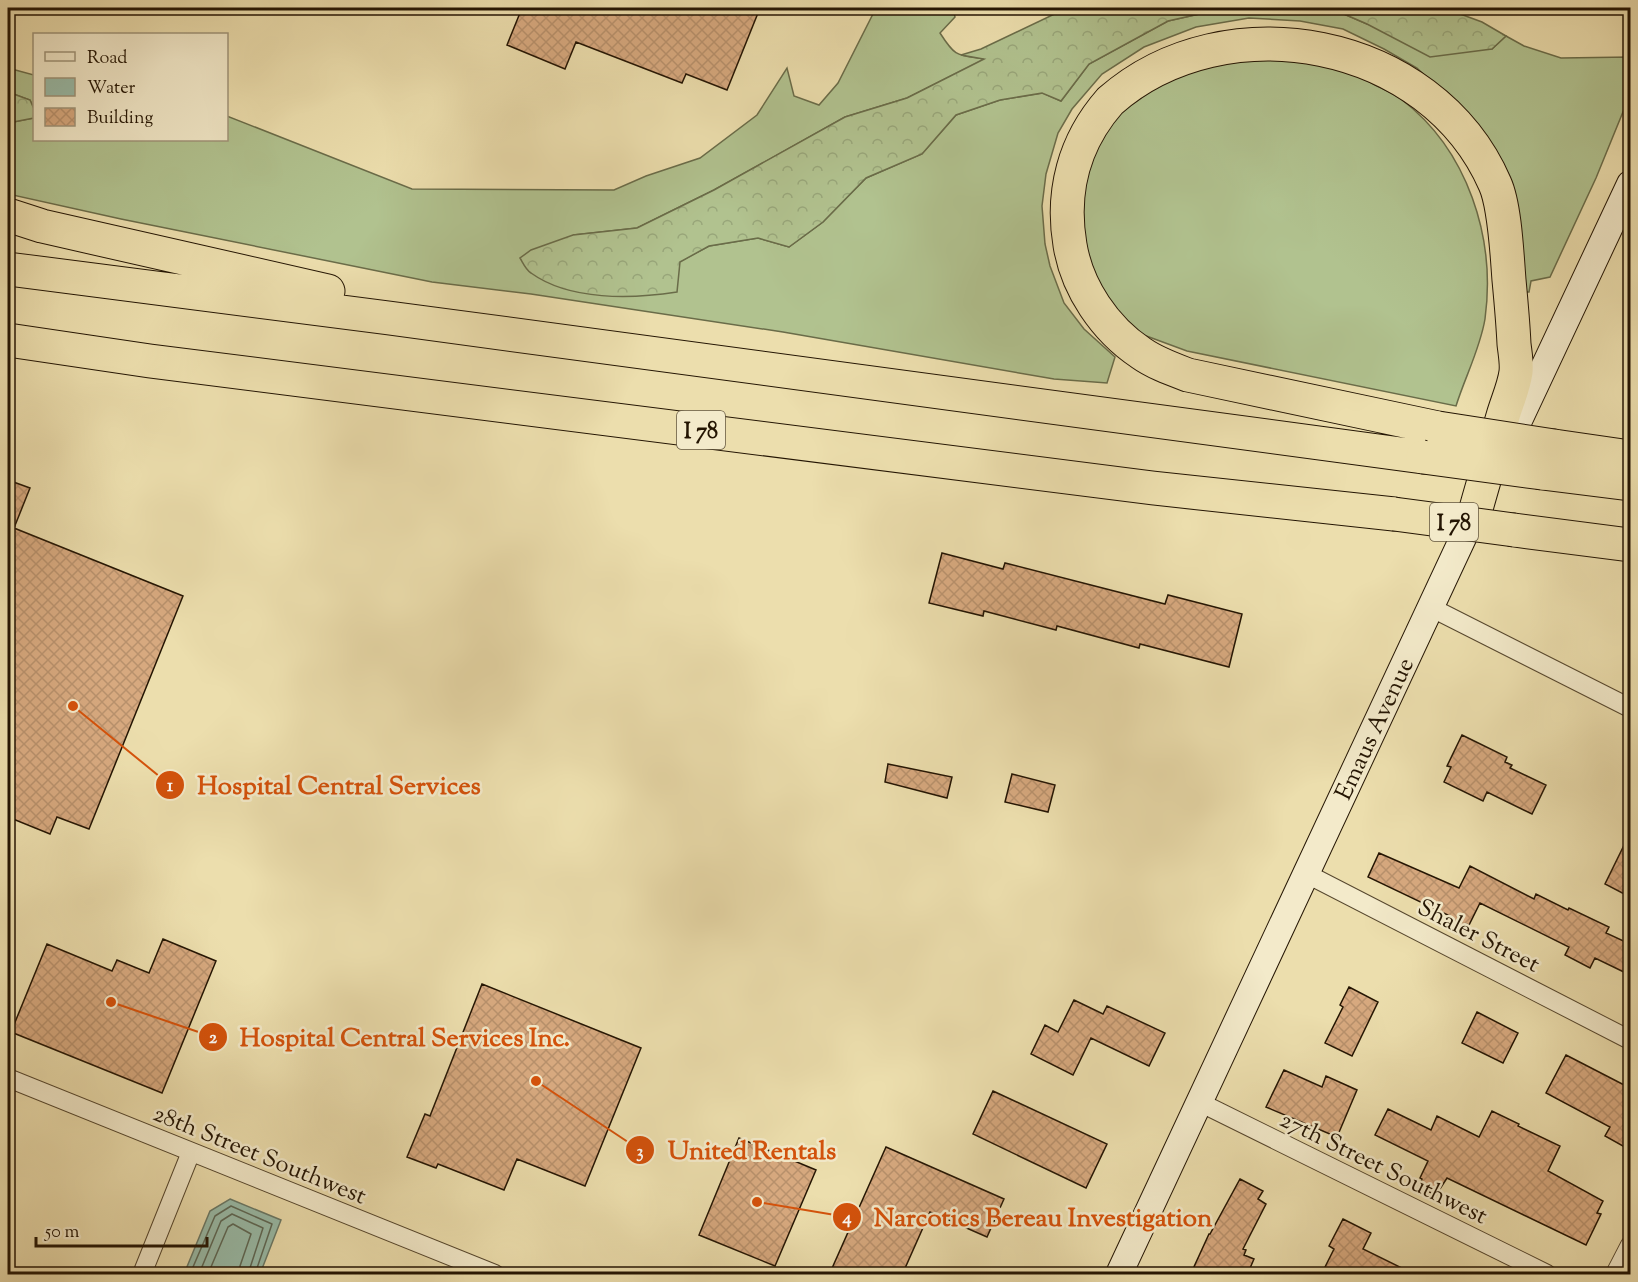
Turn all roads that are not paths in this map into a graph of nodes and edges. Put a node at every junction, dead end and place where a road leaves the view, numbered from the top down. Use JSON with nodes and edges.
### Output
{"nodes":[{"id":1,"x":1630,"y":184,"type":"edge"},
{"id":2,"x":8,"y":215,"type":"edge"},
{"id":3,"x":8,"y":268,"type":"edge"},
{"id":4,"x":529,"y":337,"type":"junction"},
{"id":5,"x":8,"y":340,"type":"edge"},
{"id":6,"x":8,"y":357,"type":"edge"},
{"id":7,"x":150,"y":361,"type":"junction"},
{"id":8,"x":1630,"y":457,"type":"edge"},
{"id":9,"x":1548,"y":459,"type":"junction"},
{"id":10,"x":1630,"y":484,"type":"edge"},
{"id":11,"x":1474,"y":516,"type":"junction"},
{"id":12,"x":1630,"y":545,"type":"edge"},
{"id":13,"x":1430,"y":607,"type":"junction"},
{"id":14,"x":1630,"y":708,"type":"edge"},
{"id":15,"x":1305,"y":873,"type":"junction"},
{"id":16,"x":1630,"y":1040,"type":"edge"},
{"id":17,"x":8,"y":1078,"type":"edge"},
{"id":18,"x":1199,"y":1102,"type":"junction"},
{"id":19,"x":191,"y":1152,"type":"junction"},
{"id":20,"x":1630,"y":1245,"type":"edge"},
{"id":21,"x":142,"y":1275,"type":"edge"},
{"id":22,"x":495,"y":1275,"type":"edge"},
{"id":23,"x":1119,"y":1275,"type":"edge"},
{"id":24,"x":1547,"y":1275,"type":"edge"},
{"id":25,"x":1615,"y":1275,"type":"edge"}],
"edges":[{"from":1,"to":11,"type":"main road","name":"Emaus Avenue"},
{"from":2,"to":4,"type":"highway"},
{"from":3,"to":4,"type":"highway"},
{"from":4,"to":9,"type":"highway","bridge":true},
{"from":5,"to":7,"type":"highway","number":"I 78"},
{"from":6,"to":7,"type":"highway"},
{"from":7,"to":12,"type":"highway","number":"I 78","bridge":true},
{"from":8,"to":9,"type":"highway"},
{"from":9,"to":10,"type":"highway"},
{"from":9,"to":11,"type":"highway","bridge":true},
{"from":11,"to":13,"type":"main road","name":"Emaus Avenue"},
{"from":13,"to":14,"type":"street"},
{"from":13,"to":15,"type":"main road","name":"Emaus Avenue"},
{"from":15,"to":16,"type":"street","name":"Shaler Street"},
{"from":15,"to":18,"type":"main road","name":"Emaus Avenue"},
{"from":17,"to":19,"type":"street","name":"28th Street Southwest"},
{"from":18,"to":23,"type":"main road","name":"Emaus Avenue"},
{"from":18,"to":24,"type":"street","name":"27th Street Southwest"},
{"from":19,"to":21,"type":"street"},
{"from":19,"to":22,"type":"street","name":"28th Street Southwest"},
{"from":20,"to":25,"type":"street"}]}
